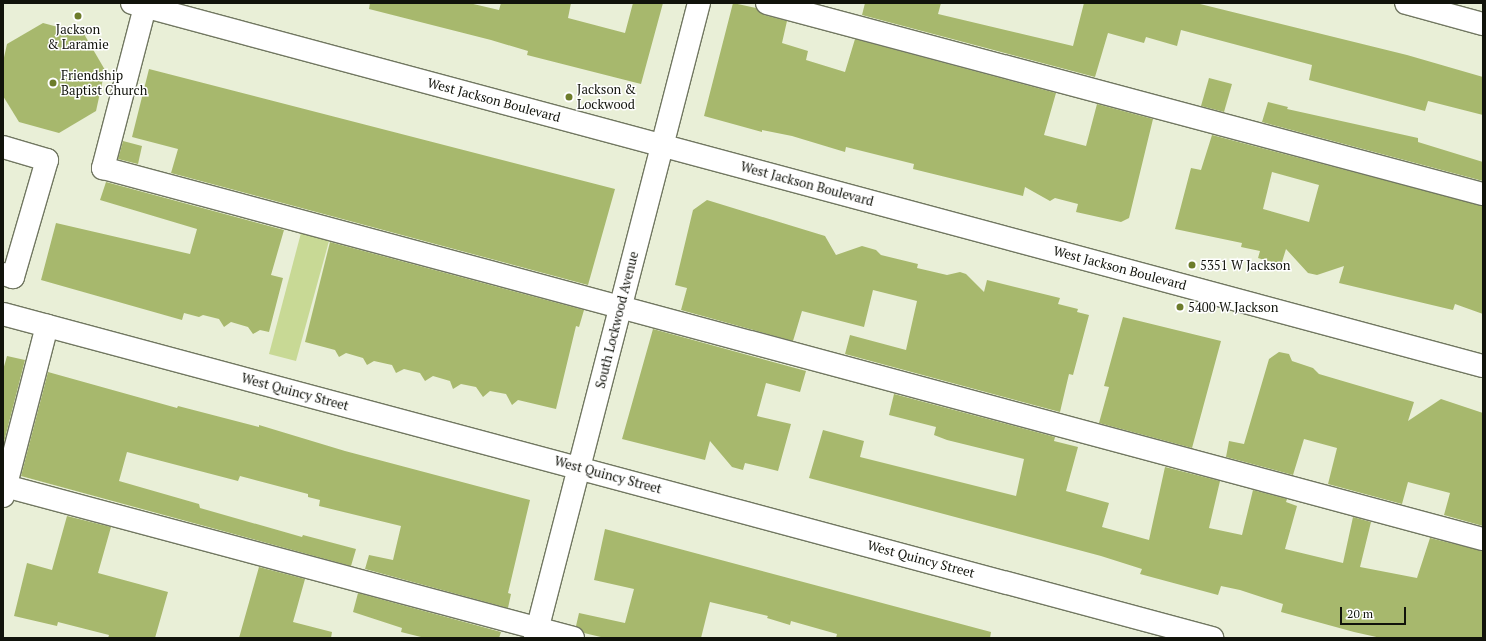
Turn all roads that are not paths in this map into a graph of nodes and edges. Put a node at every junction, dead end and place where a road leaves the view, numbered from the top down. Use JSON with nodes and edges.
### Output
{"nodes":[{"id":1,"x":699,"y":3,"type":"edge"},
{"id":2,"x":767,"y":3,"type":"edge"},
{"id":3,"x":1406,"y":3,"type":"edge"},
{"id":4,"x":140,"y":4,"type":"edge"},
{"id":5,"x":1483,"y":24,"type":"edge"},
{"id":6,"x":662,"y":146,"type":"junction"},
{"id":7,"x":3,"y":147,"type":"edge"},
{"id":8,"x":1483,"y":194,"type":"edge"},
{"id":9,"x":8,"y":276,"type":"edge"},
{"id":10,"x":620,"y":307,"type":"junction"},
{"id":11,"x":3,"y":314,"type":"edge"},
{"id":12,"x":47,"y":326,"type":"junction"},
{"id":13,"x":1483,"y":366,"type":"edge"},
{"id":14,"x":579,"y":467,"type":"junction"},
{"id":15,"x":4,"y":491,"type":"edge"},
{"id":16,"x":1483,"y":539,"type":"edge"},
{"id":17,"x":536,"y":633,"type":"edge"},
{"id":18,"x":573,"y":638,"type":"edge"},
{"id":19,"x":1212,"y":638,"type":"edge"}],
"edges":[{"from":1,"to":6,"type":"street","name":"South Lockwood Avenue"},
{"from":2,"to":8,"type":"street"},
{"from":3,"to":5,"type":"street"},
{"from":4,"to":6,"type":"street","name":"West Jackson Boulevard"},
{"from":4,"to":10,"type":"street"},
{"from":6,"to":10,"type":"street","name":"South Lockwood Avenue"},
{"from":6,"to":13,"type":"street","name":"West Jackson Boulevard"},
{"from":7,"to":9,"type":"street"},
{"from":10,"to":14,"type":"street","name":"South Lockwood Avenue"},
{"from":10,"to":16,"type":"street"},
{"from":11,"to":12,"type":"street","name":"West Quincy Street"},
{"from":12,"to":14,"type":"street","name":"West Quincy Street"},
{"from":12,"to":15,"type":"street"},
{"from":14,"to":17,"type":"street","name":"South Lockwood Avenue"},
{"from":14,"to":19,"type":"street","name":"West Quincy Street"},
{"from":15,"to":17,"type":"street"},
{"from":17,"to":18,"type":"street"}]}
